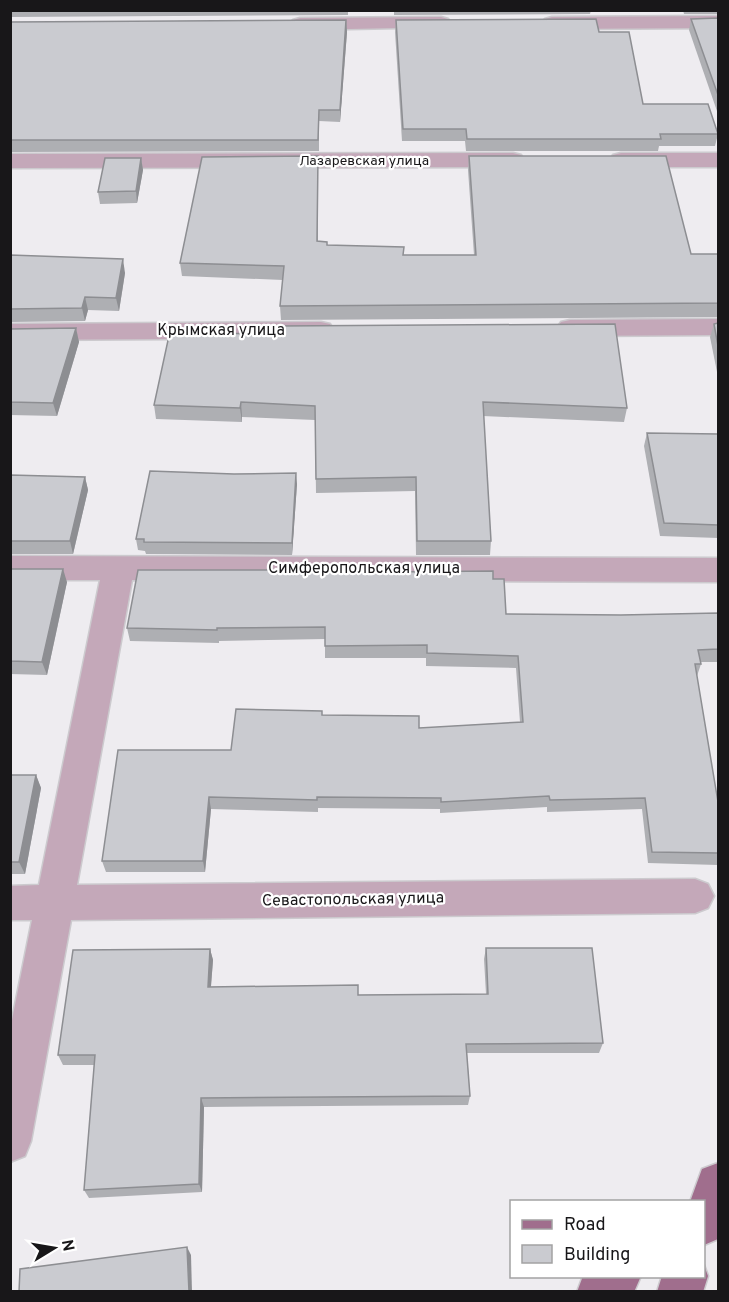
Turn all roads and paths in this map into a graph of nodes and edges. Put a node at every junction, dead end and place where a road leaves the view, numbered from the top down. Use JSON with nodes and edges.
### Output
{"nodes":[{"id":1,"x":662,"y":16,"type":"edge"},
{"id":2,"x":718,"y":22,"type":"edge"},
{"id":3,"x":465,"y":23,"type":"edge"},
{"id":4,"x":536,"y":23,"type":"edge"},
{"id":5,"x":275,"y":24,"type":"edge"},
{"id":6,"x":530,"y":160,"type":"edge"},
{"id":7,"x":600,"y":160,"type":"edge"},
{"id":8,"x":718,"y":160,"type":"edge"},
{"id":9,"x":10,"y":161,"type":"edge"},
{"id":10,"x":718,"y":327,"type":"edge"},
{"id":11,"x":542,"y":328,"type":"edge"},
{"id":12,"x":341,"y":330,"type":"edge"},
{"id":13,"x":10,"y":332,"type":"edge"},
{"id":14,"x":10,"y":568,"type":"edge"},
{"id":15,"x":118,"y":568,"type":"junction"},
{"id":16,"x":718,"y":570,"type":"edge"},
{"id":17,"x":695,"y":896,"type":"dead end"},
{"id":18,"x":56,"y":902,"type":"junction"},
{"id":19,"x":10,"y":903,"type":"edge"},
{"id":20,"x":10,"y":1141,"type":"edge"},
{"id":21,"x":616,"y":1278,"type":"edge"},
{"id":22,"x":600,"y":1292,"type":"edge"}],
"edges":[{"from":1,"to":2,"type":"street"},
{"from":1,"to":4,"type":"street"},
{"from":3,"to":5,"type":"street"},
{"from":6,"to":9,"type":"street","name":"Лазаревская улица"},
{"from":7,"to":8,"type":"street"},
{"from":10,"to":11,"type":"street"},
{"from":12,"to":13,"type":"street","name":"Крымская улица"},
{"from":14,"to":15,"type":"street","name":"Симферопольская улица"},
{"from":15,"to":16,"type":"street","name":"Симферопольская улица"},
{"from":15,"to":18,"type":"street"},
{"from":17,"to":18,"type":"street","name":"Севастопольская улица"},
{"from":18,"to":19,"type":"street","name":"Севастопольская улица"},
{"from":18,"to":20,"type":"street"},
{"from":21,"to":22,"type":"main road"}]}
